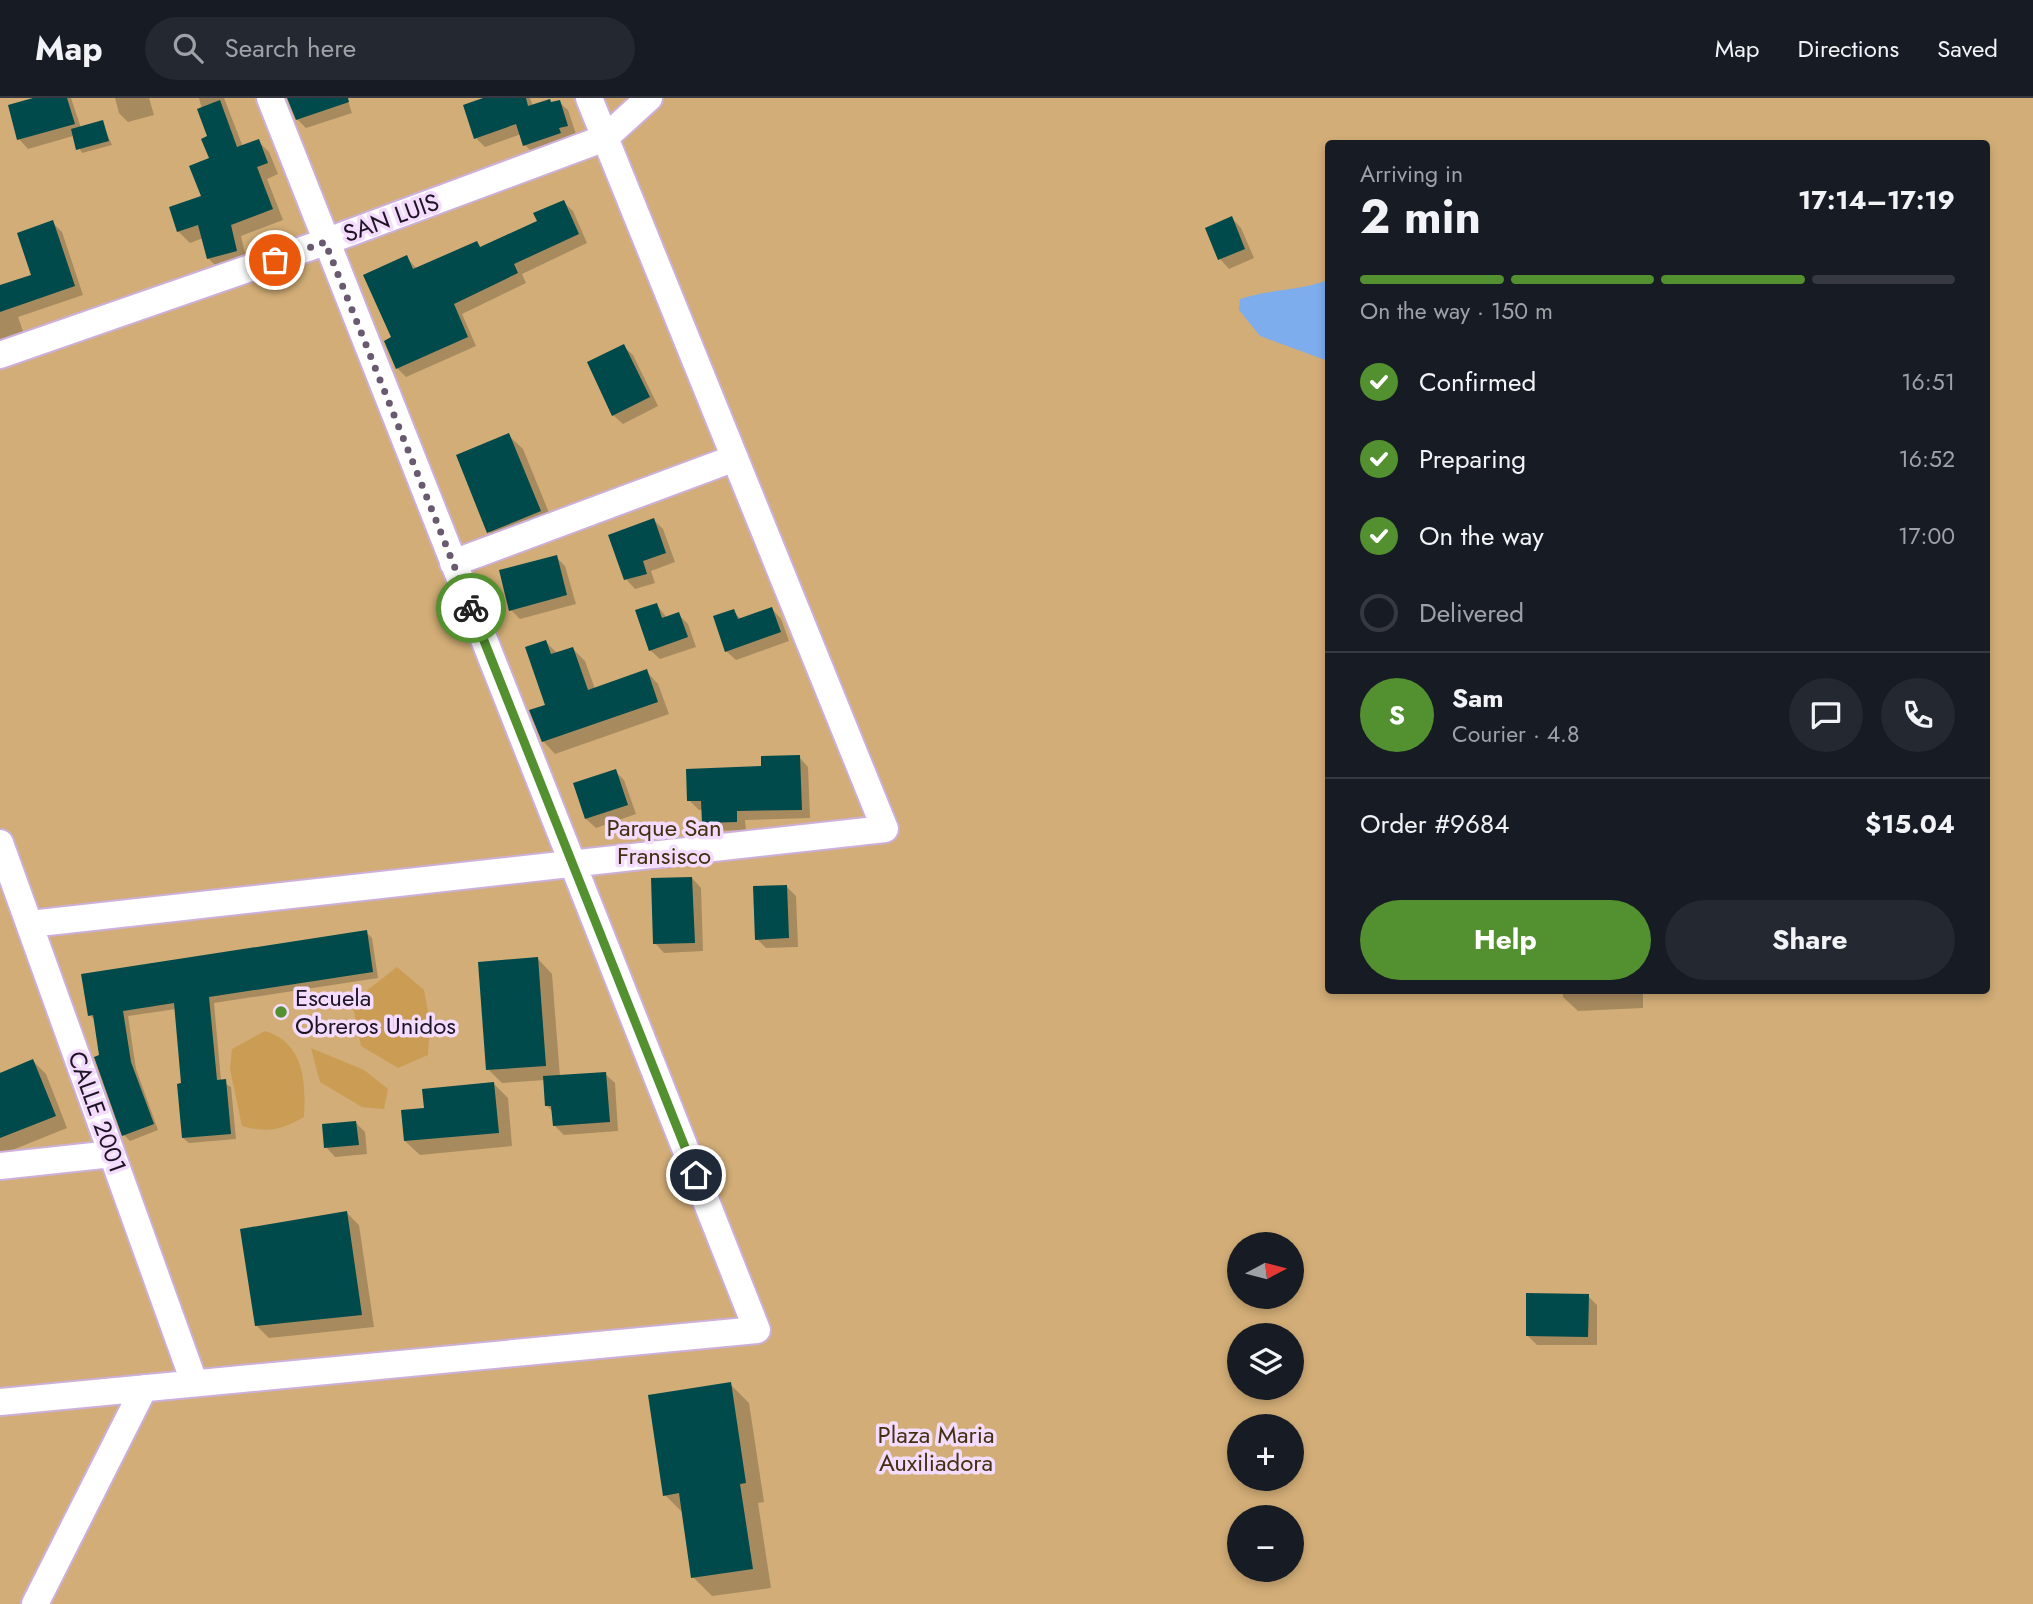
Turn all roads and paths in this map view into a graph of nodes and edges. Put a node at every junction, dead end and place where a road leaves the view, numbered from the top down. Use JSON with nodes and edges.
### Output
{"nodes":[{"id":1,"x":270,"y":98,"type":"edge"},
{"id":2,"x":589,"y":98,"type":"edge"},
{"id":3,"x":649,"y":98,"type":"edge"},
{"id":4,"x":605,"y":138,"type":"junction"},
{"id":5,"x":325,"y":242,"type":"junction"},
{"id":6,"x":0,"y":355,"type":"edge"},
{"id":7,"x":735,"y":458,"type":"junction"},
{"id":8,"x":453,"y":563,"type":"junction"},
{"id":9,"x":0,"y":843,"type":"edge"},
{"id":10,"x":573,"y":866,"type":"junction"},
{"id":11,"x":30,"y":925,"type":"junction"},
{"id":12,"x":112,"y":1154,"type":"junction"},
{"id":13,"x":0,"y":1166,"type":"edge"},
{"id":14,"x":194,"y":1382,"type":"junction"},
{"id":15,"x":144,"y":1388,"type":"junction"},
{"id":16,"x":0,"y":1402,"type":"edge"},
{"id":17,"x":35,"y":1604,"type":"edge"}],
"edges":[{"from":1,"to":5,"type":"street"},
{"from":2,"to":4,"type":"street"},
{"from":3,"to":4,"type":"street","name":"SAN LUIS"},
{"from":4,"to":5,"type":"street","name":"SAN LUIS"},
{"from":4,"to":7,"type":"street"},
{"from":5,"to":6,"type":"street","name":"SAN LUIS"},
{"from":5,"to":8,"type":"street"},
{"from":7,"to":8,"type":"street"},
{"from":7,"to":10,"type":"street"},
{"from":8,"to":10,"type":"street"},
{"from":9,"to":11,"type":"street","name":"CALLE 2001"},
{"from":10,"to":11,"type":"street"},
{"from":10,"to":14,"type":"street"},
{"from":11,"to":12,"type":"street","name":"CALLE 2001"},
{"from":12,"to":13,"type":"street"},
{"from":12,"to":14,"type":"street","name":"CALLE 2001"},
{"from":14,"to":15,"type":"street"},
{"from":15,"to":16,"type":"street"},
{"from":15,"to":17,"type":"street"}]}
